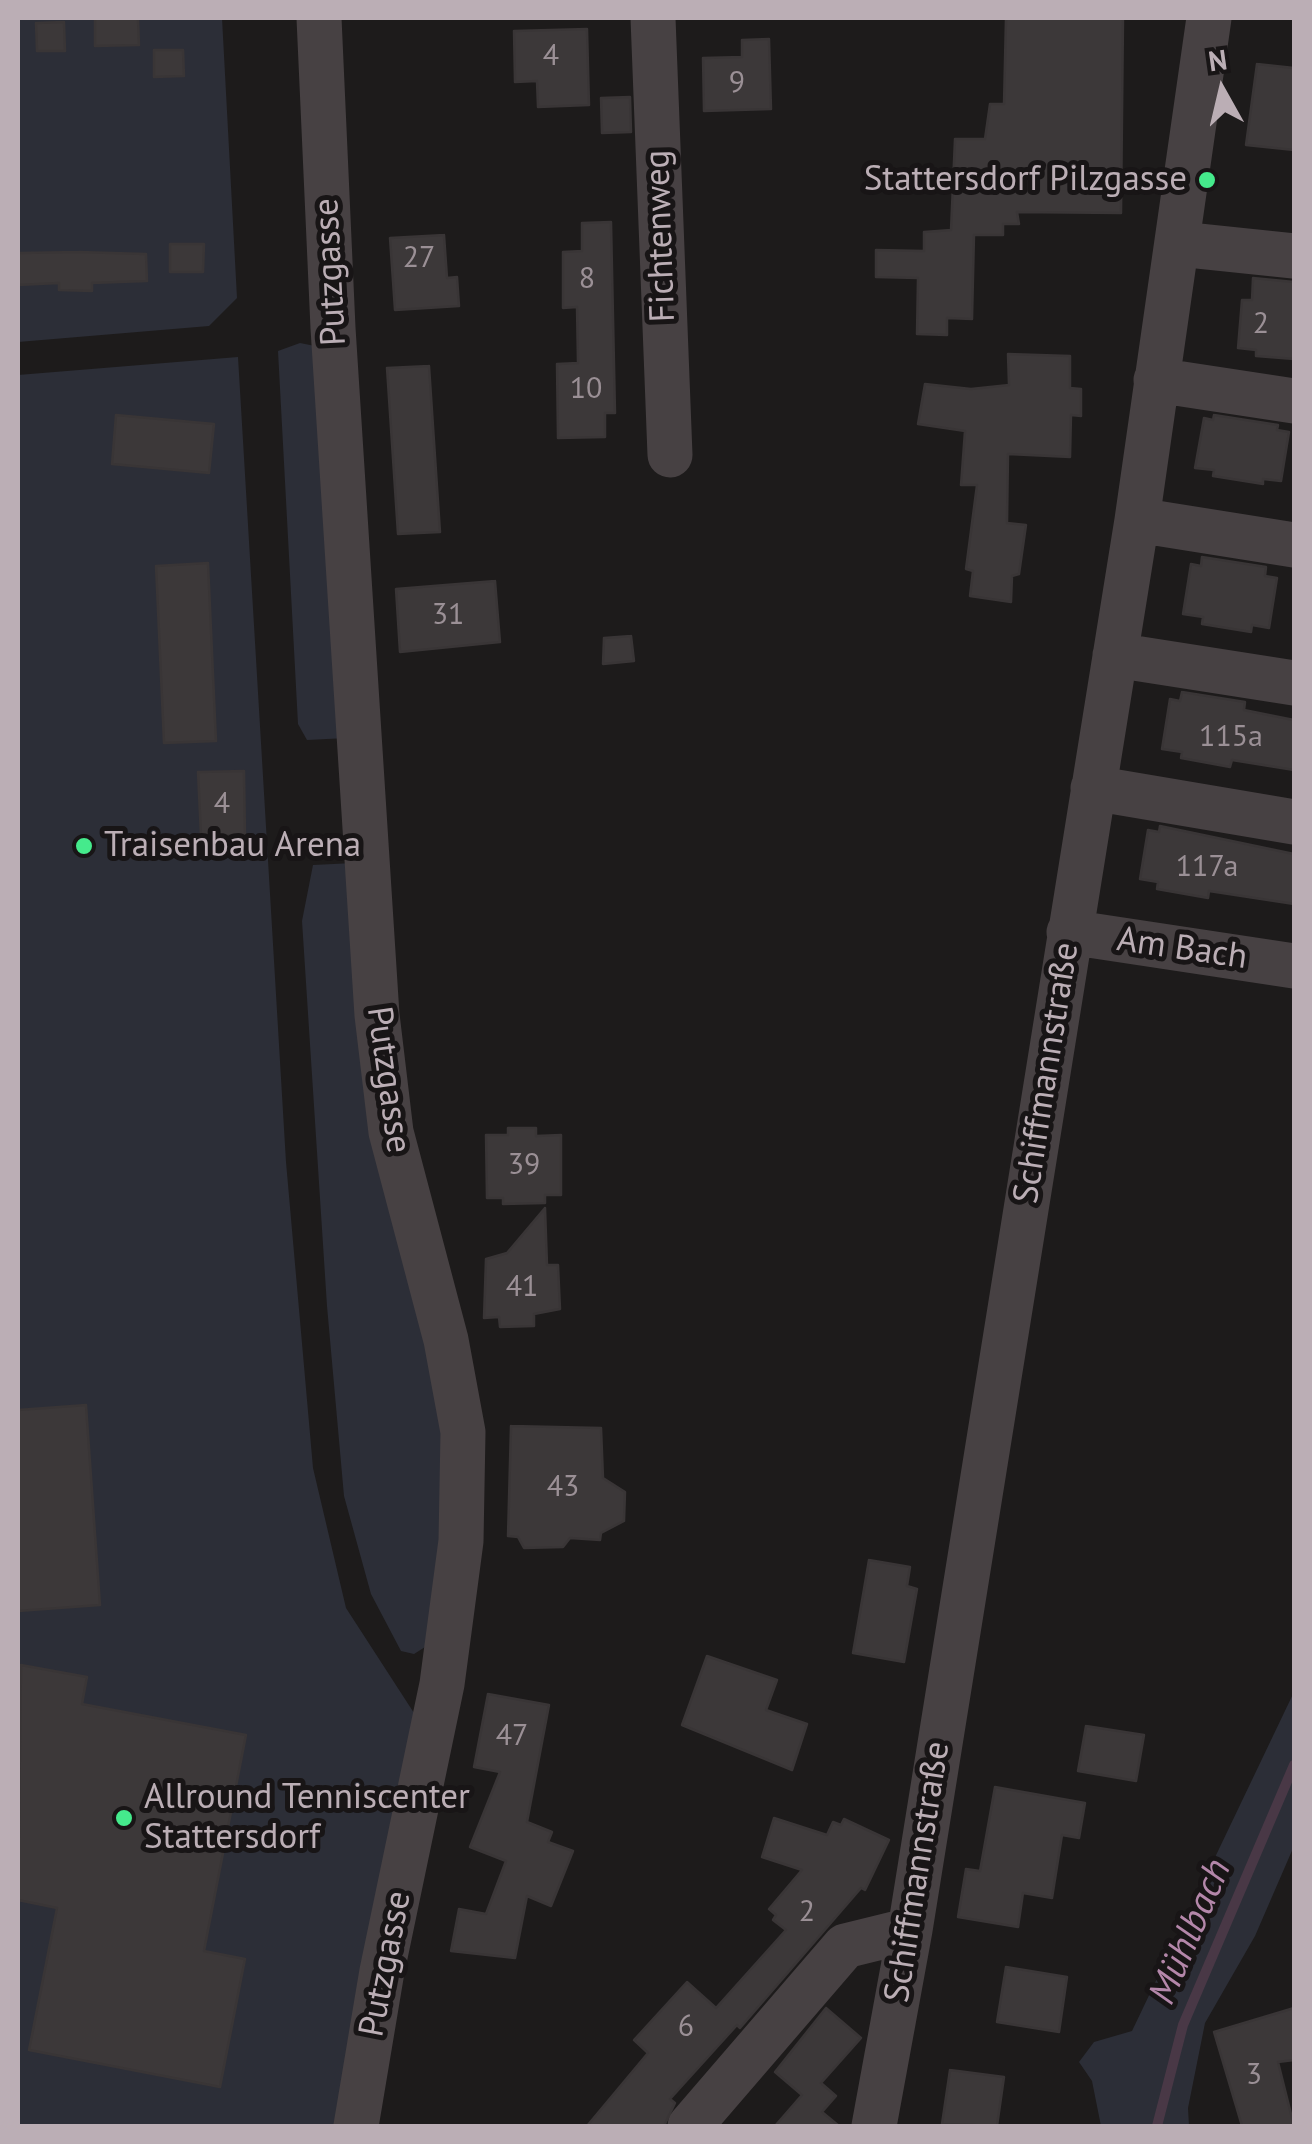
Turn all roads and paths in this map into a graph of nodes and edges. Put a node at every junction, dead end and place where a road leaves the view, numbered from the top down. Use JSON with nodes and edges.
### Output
{"nodes":[{"id":1,"x":320,"y":18,"type":"edge"},
{"id":2,"x":653,"y":18,"type":"edge"},
{"id":3,"x":1210,"y":18,"type":"edge"},
{"id":4,"x":1178,"y":244,"type":"junction"},
{"id":5,"x":1294,"y":256,"type":"edge"},
{"id":6,"x":1156,"y":380,"type":"junction"},
{"id":7,"x":1294,"y":401,"type":"edge"},
{"id":8,"x":670,"y":455,"type":"dead end"},
{"id":9,"x":1137,"y":520,"type":"junction"},
{"id":10,"x":1294,"y":545,"type":"edge"},
{"id":11,"x":1114,"y":655,"type":"junction"},
{"id":12,"x":1294,"y":683,"type":"edge"},
{"id":13,"x":1093,"y":788,"type":"junction"},
{"id":14,"x":1294,"y":822,"type":"edge"},
{"id":15,"x":1069,"y":932,"type":"junction"},
{"id":16,"x":1294,"y":966,"type":"edge"},
{"id":17,"x":910,"y":1930,"type":"junction"},
{"id":18,"x":356,"y":2126,"type":"edge"},
{"id":19,"x":690,"y":2126,"type":"edge"},
{"id":20,"x":874,"y":2126,"type":"edge"}],
"edges":[{"from":1,"to":18,"type":"street","name":"Putzgasse"},
{"from":2,"to":8,"type":"street","name":"Fichtenweg"},
{"from":3,"to":4,"type":"street","name":"Schiffmannstraße"},
{"from":4,"to":5,"type":"street"},
{"from":4,"to":6,"type":"street","name":"Schiffmannstraße"},
{"from":6,"to":7,"type":"street"},
{"from":6,"to":9,"type":"street","name":"Schiffmannstraße"},
{"from":9,"to":10,"type":"street"},
{"from":9,"to":11,"type":"street","name":"Schiffmannstraße"},
{"from":11,"to":12,"type":"street"},
{"from":11,"to":13,"type":"street","name":"Schiffmannstraße"},
{"from":13,"to":14,"type":"street"},
{"from":13,"to":15,"type":"street","name":"Schiffmannstraße"},
{"from":15,"to":16,"type":"street","name":"Am Bach"},
{"from":15,"to":17,"type":"street","name":"Schiffmannstraße"},
{"from":17,"to":19,"type":"street"},
{"from":17,"to":20,"type":"street","name":"Schiffmannstraße"}]}
